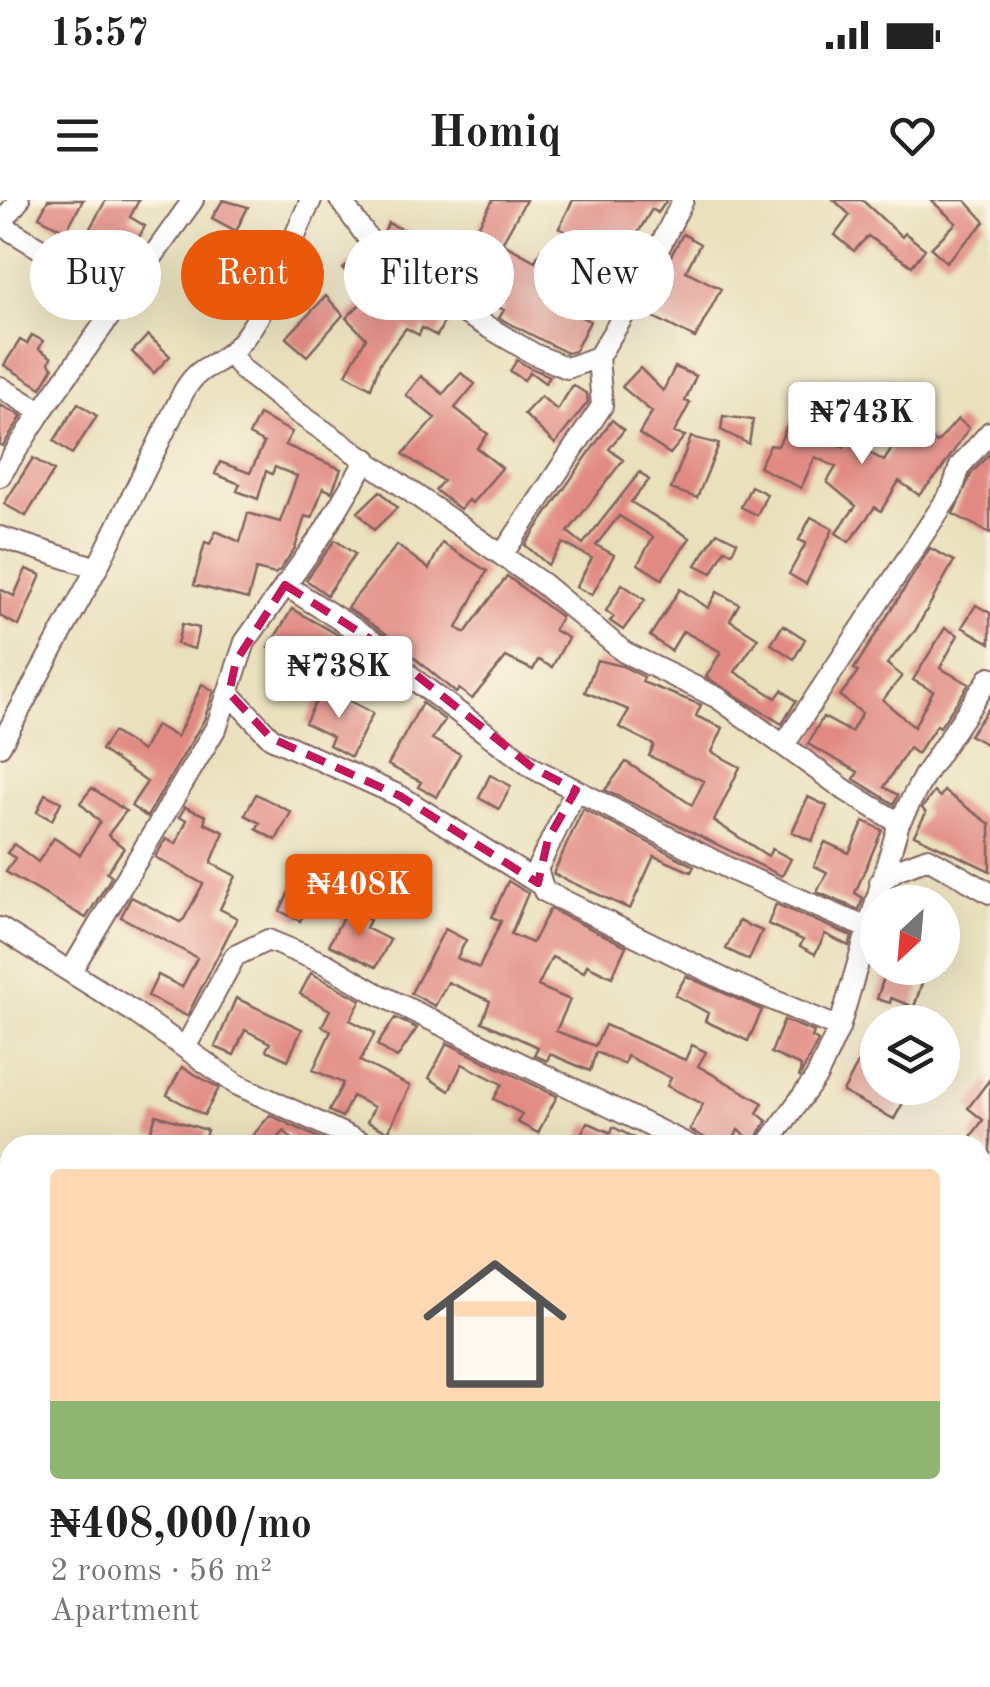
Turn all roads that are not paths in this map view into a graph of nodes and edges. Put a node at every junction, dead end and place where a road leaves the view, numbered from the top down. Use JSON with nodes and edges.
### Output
{"nodes":[{"id":1,"x":18,"y":200,"type":"edge"},
{"id":2,"x":193,"y":200,"type":"edge"},
{"id":3,"x":311,"y":200,"type":"edge"},
{"id":4,"x":340,"y":200,"type":"edge"},
{"id":5,"x":683,"y":200,"type":"edge"},
{"id":6,"x":0,"y":225,"type":"edge"},
{"id":7,"x":30,"y":243,"type":"edge"},
{"id":8,"x":161,"y":245,"type":"edge"},
{"id":9,"x":108,"y":320,"type":"edge"},
{"id":10,"x":230,"y":353,"type":"junction"},
{"id":11,"x":598,"y":357,"type":"junction"},
{"id":12,"x":0,"y":387,"type":"edge"},
{"id":13,"x":41,"y":412,"type":"junction"},
{"id":14,"x":990,"y":432,"type":"edge"},
{"id":15,"x":369,"y":464,"type":"junction"},
{"id":16,"x":0,"y":476,"type":"edge"},
{"id":17,"x":0,"y":537,"type":"edge"},
{"id":18,"x":502,"y":555,"type":"junction"},
{"id":19,"x":97,"y":568,"type":"junction"},
{"id":20,"x":285,"y":585,"type":"junction"},
{"id":21,"x":990,"y":677,"type":"edge"},
{"id":22,"x":230,"y":693,"type":"junction"},
{"id":23,"x":0,"y":746,"type":"edge"},
{"id":24,"x":784,"y":746,"type":"junction"},
{"id":25,"x":576,"y":790,"type":"junction"},
{"id":26,"x":899,"y":823,"type":"junction"},
{"id":27,"x":880,"y":882,"type":"junction"},
{"id":28,"x":538,"y":883,"type":"junction"},
{"id":29,"x":879,"y":885,"type":"edge"},
{"id":30,"x":990,"y":893,"type":"edge"},
{"id":31,"x":860,"y":925,"type":"edge"},
{"id":32,"x":0,"y":928,"type":"edge"},
{"id":33,"x":860,"y":946,"type":"edge"},
{"id":34,"x":71,"y":971,"type":"junction"},
{"id":35,"x":839,"y":1028,"type":"junction"},
{"id":36,"x":186,"y":1046,"type":"junction"},
{"id":37,"x":346,"y":1135,"type":"edge"},
{"id":38,"x":669,"y":1135,"type":"edge"},
{"id":39,"x":774,"y":1135,"type":"edge"}],
"edges":[{"from":1,"to":6,"type":"street"},
{"from":2,"to":8,"type":"street"},
{"from":3,"to":10,"type":"street"},
{"from":4,"to":11,"type":"street"},
{"from":5,"to":11,"type":"street"},
{"from":6,"to":7,"type":"street"},
{"from":9,"to":13,"type":"street"},
{"from":10,"to":15,"type":"street"},
{"from":10,"to":19,"type":"street"},
{"from":11,"to":18,"type":"street"},
{"from":12,"to":13,"type":"street"},
{"from":13,"to":16,"type":"street"},
{"from":14,"to":24,"type":"street"},
{"from":15,"to":18,"type":"street"},
{"from":15,"to":20,"type":"street"},
{"from":17,"to":19,"type":"street"},
{"from":18,"to":24,"type":"street"},
{"from":19,"to":23,"type":"street"},
{"from":20,"to":22,"type":"street"},
{"from":20,"to":25,"type":"street"},
{"from":21,"to":26,"type":"street"},
{"from":22,"to":28,"type":"street"},
{"from":22,"to":34,"type":"street"},
{"from":24,"to":26,"type":"street"},
{"from":25,"to":28,"type":"street"},
{"from":25,"to":31,"type":"street"},
{"from":26,"to":27,"type":"street"},
{"from":27,"to":29,"type":"street"},
{"from":27,"to":30,"type":"street"},
{"from":28,"to":35,"type":"street"},
{"from":32,"to":34,"type":"street"},
{"from":33,"to":35,"type":"street"},
{"from":34,"to":36,"type":"street"},
{"from":35,"to":39,"type":"street"},
{"from":36,"to":37,"type":"street"},
{"from":36,"to":38,"type":"street"}]}
